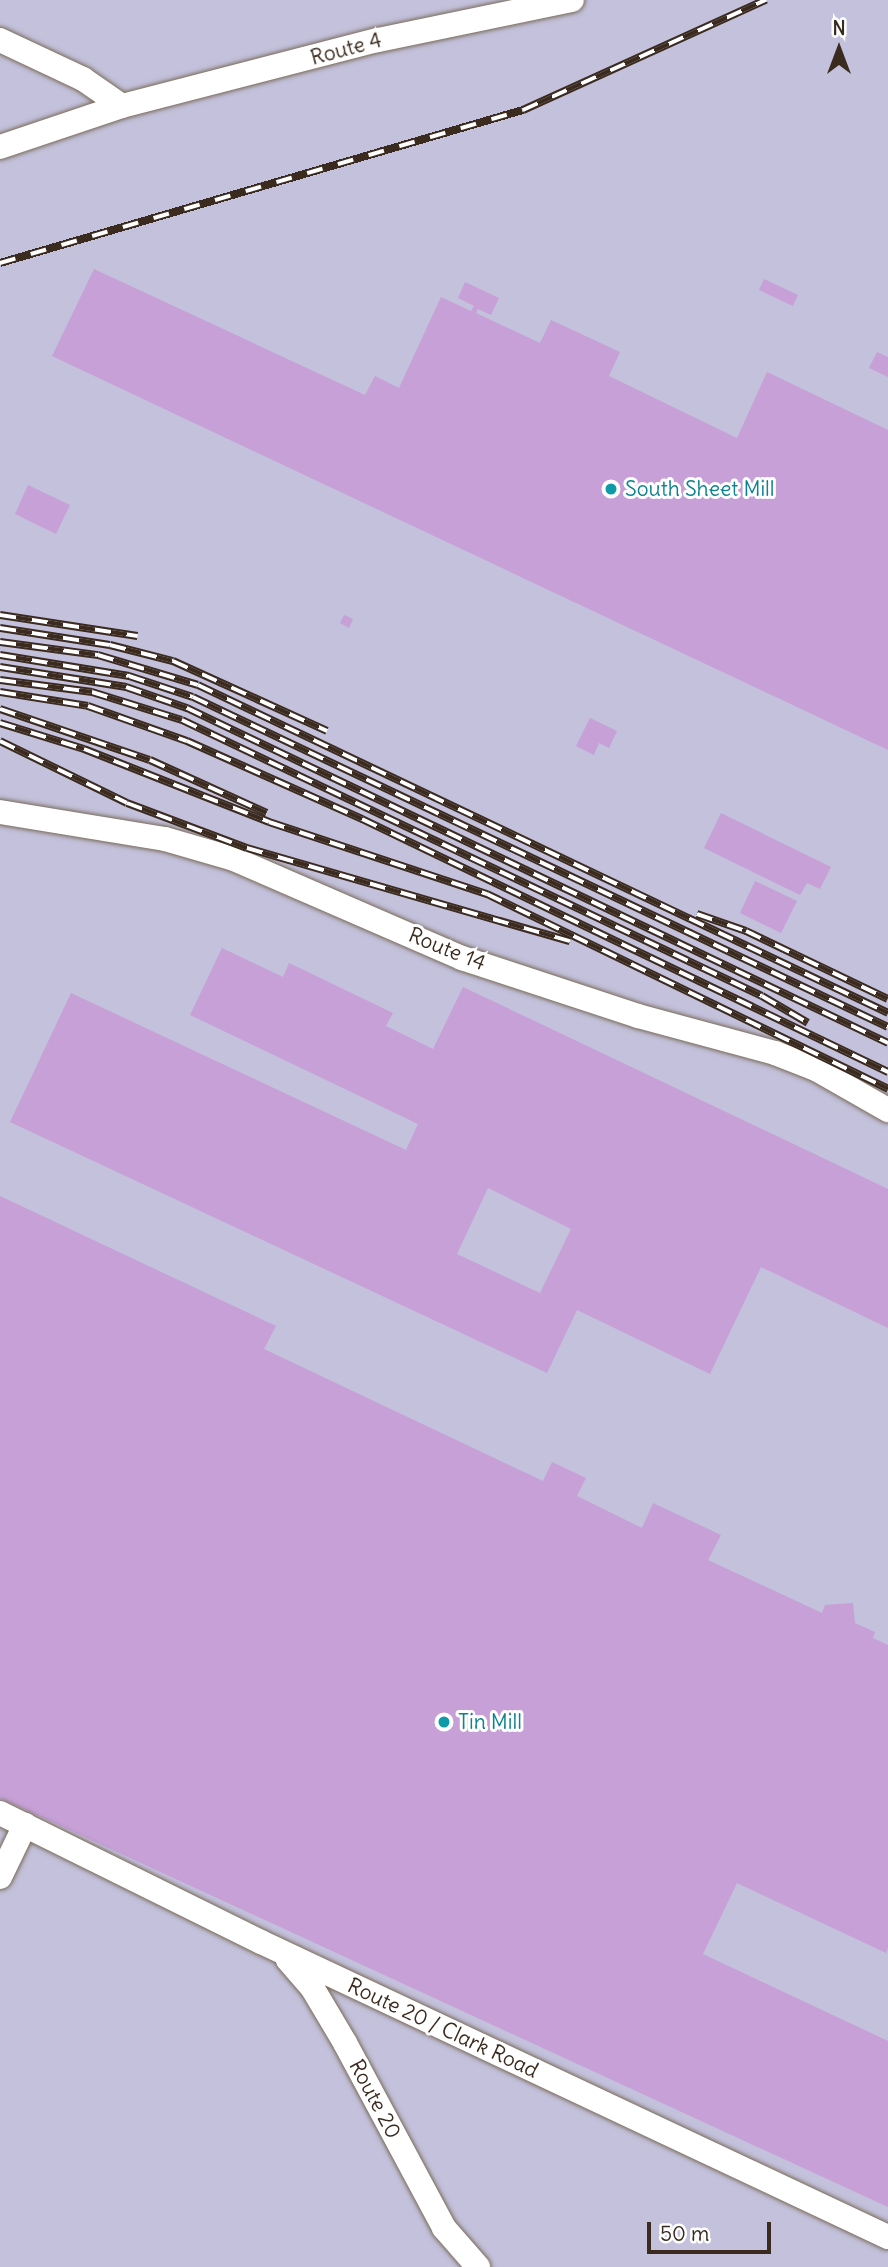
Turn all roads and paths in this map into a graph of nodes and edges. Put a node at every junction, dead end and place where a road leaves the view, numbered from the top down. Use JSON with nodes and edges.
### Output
{"nodes":[{"id":1,"x":572,"y":0,"type":"edge"},
{"id":2,"x":0,"y":40,"type":"edge"},
{"id":3,"x":122,"y":106,"type":"junction"},
{"id":4,"x":0,"y":147,"type":"edge"},
{"id":5,"x":0,"y":812,"type":"edge"},
{"id":6,"x":888,"y":1111,"type":"edge"},
{"id":7,"x":0,"y":1813,"type":"edge"},
{"id":8,"x":25,"y":1825,"type":"junction"},
{"id":9,"x":0,"y":1877,"type":"edge"},
{"id":10,"x":261,"y":1942,"type":"junction"},
{"id":11,"x":888,"y":2237,"type":"edge"},
{"id":12,"x":478,"y":2267,"type":"edge"}],
"edges":[{"from":1,"to":3,"type":"street","name":"Route 4"},
{"from":2,"to":3,"type":"street"},
{"from":3,"to":4,"type":"street","name":"Route 4"},
{"from":5,"to":6,"type":"street","name":"Route 14"},
{"from":7,"to":8,"type":"street","name":"Route 20 / Clark Road"},
{"from":8,"to":9,"type":"street"},
{"from":8,"to":10,"type":"street","name":"Route 20 / Clark Road"},
{"from":10,"to":11,"type":"street","name":"Route 20 / Clark Road"},
{"from":10,"to":12,"type":"street","name":"Route 20"}]}
